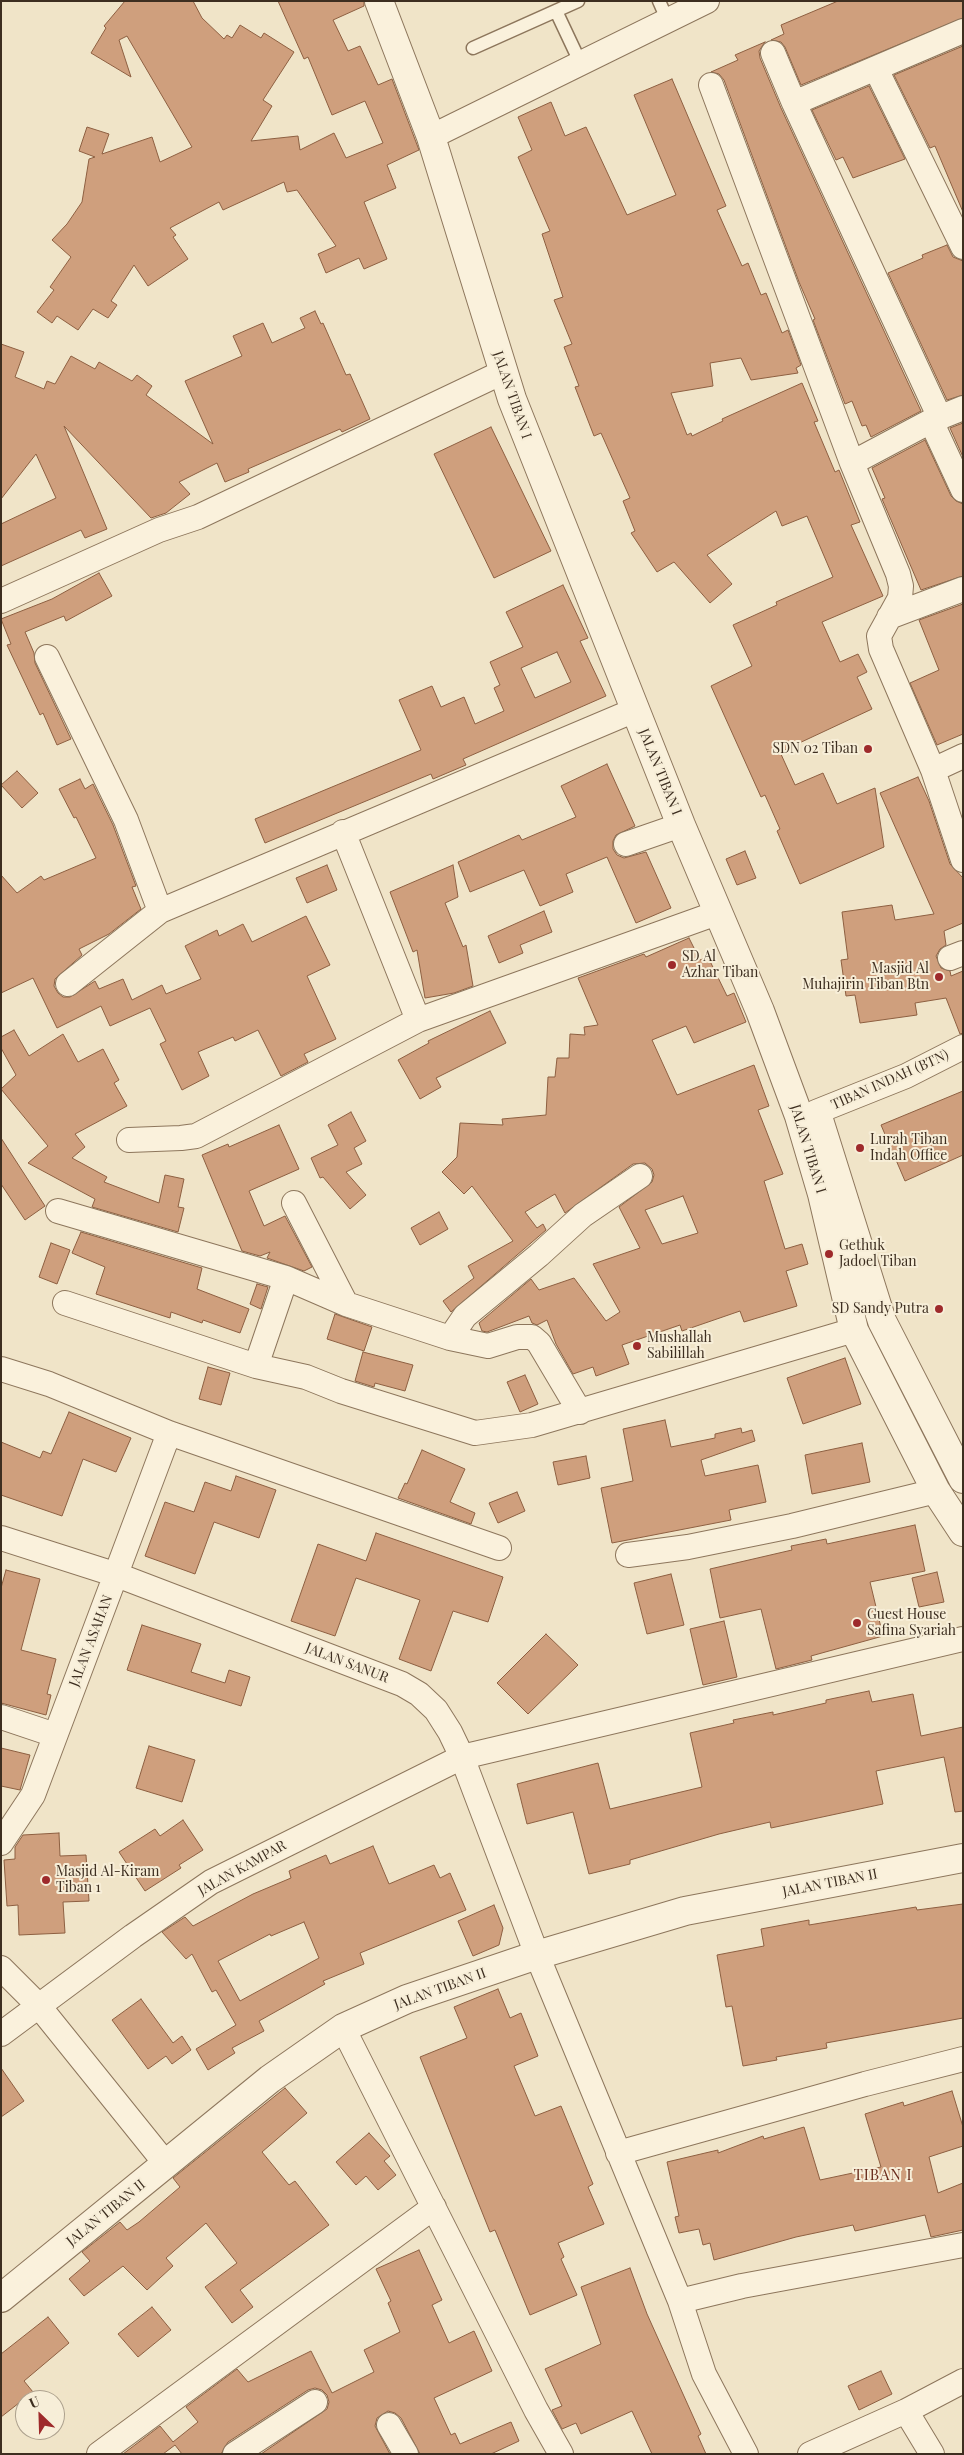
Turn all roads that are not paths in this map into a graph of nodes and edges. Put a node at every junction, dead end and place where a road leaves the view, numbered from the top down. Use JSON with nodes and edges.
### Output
{"nodes":[{"id":1,"x":379,"y":1,"type":"edge"},
{"id":2,"x":392,"y":1,"type":"edge"},
{"id":3,"x":578,"y":1,"type":"edge"},
{"id":4,"x":708,"y":1,"type":"edge"},
{"id":5,"x":663,"y":10,"type":"edge"},
{"id":6,"x":556,"y":11,"type":"junction"},
{"id":7,"x":963,"y":31,"type":"edge"},
{"id":8,"x":473,"y":48,"type":"dead end"},
{"id":9,"x":773,"y":53,"type":"dead end"},
{"id":10,"x":580,"y":62,"type":"junction"},
{"id":11,"x":876,"y":69,"type":"junction"},
{"id":12,"x":711,"y":85,"type":"dead end"},
{"id":13,"x":794,"y":103,"type":"junction"},
{"id":14,"x":443,"y":131,"type":"junction"},
{"id":15,"x":963,"y":247,"type":"edge"},
{"id":16,"x":503,"y":372,"type":"junction"},
{"id":17,"x":963,"y":408,"type":"edge"},
{"id":18,"x":936,"y":420,"type":"junction"},
{"id":19,"x":852,"y":463,"type":"junction"},
{"id":20,"x":963,"y":490,"type":"edge"},
{"id":21,"x":963,"y":588,"type":"edge"},
{"id":22,"x":1,"y":601,"type":"edge"},
{"id":23,"x":889,"y":618,"type":"junction"},
{"id":24,"x":47,"y":657,"type":"dead end"},
{"id":25,"x":635,"y":710,"type":"junction"},
{"id":26,"x":963,"y":756,"type":"edge"},
{"id":27,"x":933,"y":770,"type":"junction"},
{"id":28,"x":681,"y":825,"type":"junction"},
{"id":29,"x":343,"y":832,"type":"junction"},
{"id":30,"x":626,"y":844,"type":"dead end"},
{"id":31,"x":963,"y":860,"type":"edge"},
{"id":32,"x":160,"y":911,"type":"junction"},
{"id":33,"x":717,"y":914,"type":"junction"},
{"id":34,"x":68,"y":984,"type":"dead end"},
{"id":35,"x":418,"y":1020,"type":"junction"},
{"id":36,"x":963,"y":1047,"type":"edge"},
{"id":37,"x":816,"y":1112,"type":"junction"},
{"id":38,"x":128,"y":1140,"type":"dead end"},
{"id":39,"x":640,"y":1176,"type":"dead end"},
{"id":40,"x":294,"y":1203,"type":"dead end"},
{"id":41,"x":58,"y":1211,"type":"dead end"},
{"id":42,"x":286,"y":1278,"type":"junction"},
{"id":43,"x":65,"y":1303,"type":"dead end"},
{"id":44,"x":346,"y":1304,"type":"junction"},
{"id":45,"x":882,"y":1322,"type":"junction"},
{"id":46,"x":854,"y":1330,"type":"junction"},
{"id":47,"x":450,"y":1338,"type":"junction"},
{"id":48,"x":256,"y":1366,"type":"junction"},
{"id":49,"x":1,"y":1369,"type":"edge"},
{"id":50,"x":580,"y":1412,"type":"junction"},
{"id":51,"x":169,"y":1434,"type":"junction"},
{"id":52,"x":963,"y":1479,"type":"edge"},
{"id":53,"x":936,"y":1490,"type":"junction"},
{"id":54,"x":963,"y":1532,"type":"edge"},
{"id":55,"x":1,"y":1538,"type":"edge"},
{"id":56,"x":499,"y":1548,"type":"dead end"},
{"id":57,"x":628,"y":1555,"type":"dead end"},
{"id":58,"x":117,"y":1575,"type":"junction"},
{"id":59,"x":963,"y":1639,"type":"edge"},
{"id":60,"x":1,"y":1717,"type":"edge"},
{"id":61,"x":55,"y":1735,"type":"junction"},
{"id":62,"x":462,"y":1757,"type":"junction"},
{"id":63,"x":1,"y":1843,"type":"edge"},
{"id":64,"x":963,"y":1858,"type":"edge"},
{"id":65,"x":537,"y":1954,"type":"junction"},
{"id":66,"x":1,"y":1968,"type":"edge"},
{"id":67,"x":38,"y":2005,"type":"junction"},
{"id":68,"x":343,"y":2028,"type":"junction"},
{"id":69,"x":1,"y":2034,"type":"edge"},
{"id":70,"x":963,"y":2059,"type":"edge"},
{"id":71,"x":618,"y":2153,"type":"junction"},
{"id":72,"x":166,"y":2164,"type":"junction"},
{"id":73,"x":434,"y":2207,"type":"junction"},
{"id":74,"x":963,"y":2245,"type":"edge"},
{"id":75,"x":1,"y":2298,"type":"edge"},
{"id":76,"x":680,"y":2300,"type":"junction"},
{"id":77,"x":963,"y":2381,"type":"edge"},
{"id":78,"x":315,"y":2402,"type":"dead end"},
{"id":79,"x":906,"y":2411,"type":"junction"},
{"id":80,"x":389,"y":2424,"type":"dead end"},
{"id":81,"x":99,"y":2454,"type":"edge"},
{"id":82,"x":235,"y":2454,"type":"edge"},
{"id":83,"x":406,"y":2454,"type":"edge"},
{"id":84,"x":561,"y":2454,"type":"edge"},
{"id":85,"x":746,"y":2454,"type":"edge"},
{"id":86,"x":810,"y":2454,"type":"edge"},
{"id":87,"x":932,"y":2454,"type":"edge"}],
"edges":[{"from":1,"to":16,"type":"street","name":"JALAN TIBAN I"},
{"from":2,"to":14,"type":"street","name":"JALAN TIBAN I"},
{"from":3,"to":6,"type":"lane"},
{"from":4,"to":5,"type":"street"},
{"from":5,"to":10,"type":"street"},
{"from":6,"to":8,"type":"lane"},
{"from":6,"to":10,"type":"lane"},
{"from":7,"to":11,"type":"street"},
{"from":9,"to":13,"type":"street"},
{"from":10,"to":14,"type":"street"},
{"from":11,"to":13,"type":"street"},
{"from":11,"to":15,"type":"street"},
{"from":12,"to":19,"type":"street"},
{"from":13,"to":18,"type":"street"},
{"from":14,"to":37,"type":"street","name":"JALAN TIBAN I"},
{"from":16,"to":22,"type":"street"},
{"from":16,"to":25,"type":"street","name":"JALAN TIBAN I"},
{"from":17,"to":18,"type":"street"},
{"from":18,"to":19,"type":"street"},
{"from":18,"to":20,"type":"street"},
{"from":19,"to":23,"type":"street"},
{"from":21,"to":23,"type":"street"},
{"from":23,"to":27,"type":"street"},
{"from":24,"to":32,"type":"street"},
{"from":25,"to":28,"type":"street","name":"JALAN TIBAN I"},
{"from":25,"to":29,"type":"street"},
{"from":26,"to":27,"type":"street"},
{"from":27,"to":31,"type":"street"},
{"from":28,"to":30,"type":"street"},
{"from":28,"to":33,"type":"street","name":"JALAN TIBAN I"},
{"from":29,"to":32,"type":"street"},
{"from":29,"to":35,"type":"street"},
{"from":32,"to":34,"type":"street"},
{"from":33,"to":35,"type":"street"},
{"from":33,"to":46,"type":"street","name":"JALAN TIBAN I"},
{"from":35,"to":38,"type":"street"},
{"from":36,"to":37,"type":"street","name":"TIBAN INDAH (BTN)"},
{"from":37,"to":45,"type":"street","name":"JALAN TIBAN I"},
{"from":39,"to":47,"type":"street"},
{"from":40,"to":44,"type":"street"},
{"from":41,"to":42,"type":"street"},
{"from":42,"to":44,"type":"street"},
{"from":42,"to":48,"type":"street"},
{"from":43,"to":48,"type":"street"},
{"from":44,"to":47,"type":"street"},
{"from":45,"to":46,"type":"street"},
{"from":45,"to":52,"type":"street","name":"JALAN TIBAN I"},
{"from":46,"to":50,"type":"street"},
{"from":46,"to":53,"type":"street","name":"JALAN TIBAN I"},
{"from":47,"to":50,"type":"street"},
{"from":48,"to":50,"type":"street"},
{"from":49,"to":51,"type":"street"},
{"from":51,"to":56,"type":"street"},
{"from":51,"to":58,"type":"street","name":"JALAN ASAHAN"},
{"from":53,"to":54,"type":"street","name":"JALAN TIBAN I"},
{"from":53,"to":57,"type":"street"},
{"from":55,"to":58,"type":"street","name":"JALAN SANUR"},
{"from":58,"to":61,"type":"street","name":"JALAN ASAHAN"},
{"from":58,"to":62,"type":"street","name":"JALAN SANUR"},
{"from":59,"to":62,"type":"street","name":"JALAN KAMPAR"},
{"from":60,"to":61,"type":"street"},
{"from":61,"to":63,"type":"street","name":"JALAN ASAHAN"},
{"from":62,"to":65,"type":"street","name":"JALAN SANUR"},
{"from":62,"to":67,"type":"street","name":"JALAN KAMPAR"},
{"from":64,"to":65,"type":"street","name":"JALAN TIBAN II"},
{"from":65,"to":68,"type":"street","name":"JALAN TIBAN II"},
{"from":65,"to":71,"type":"street","name":"JALAN SANUR"},
{"from":66,"to":67,"type":"street"},
{"from":67,"to":69,"type":"street","name":"JALAN KAMPAR"},
{"from":67,"to":72,"type":"street"},
{"from":68,"to":72,"type":"street","name":"JALAN TIBAN II"},
{"from":68,"to":73,"type":"street"},
{"from":70,"to":71,"type":"street"},
{"from":71,"to":76,"type":"street","name":"JALAN SANUR"},
{"from":72,"to":75,"type":"street","name":"JALAN TIBAN II"},
{"from":73,"to":81,"type":"street"},
{"from":73,"to":84,"type":"street"},
{"from":74,"to":76,"type":"street"},
{"from":76,"to":85,"type":"street","name":"JALAN SANUR"},
{"from":77,"to":79,"type":"street"},
{"from":78,"to":82,"type":"street"},
{"from":79,"to":86,"type":"street"},
{"from":79,"to":87,"type":"street"},
{"from":80,"to":83,"type":"street"}]}
